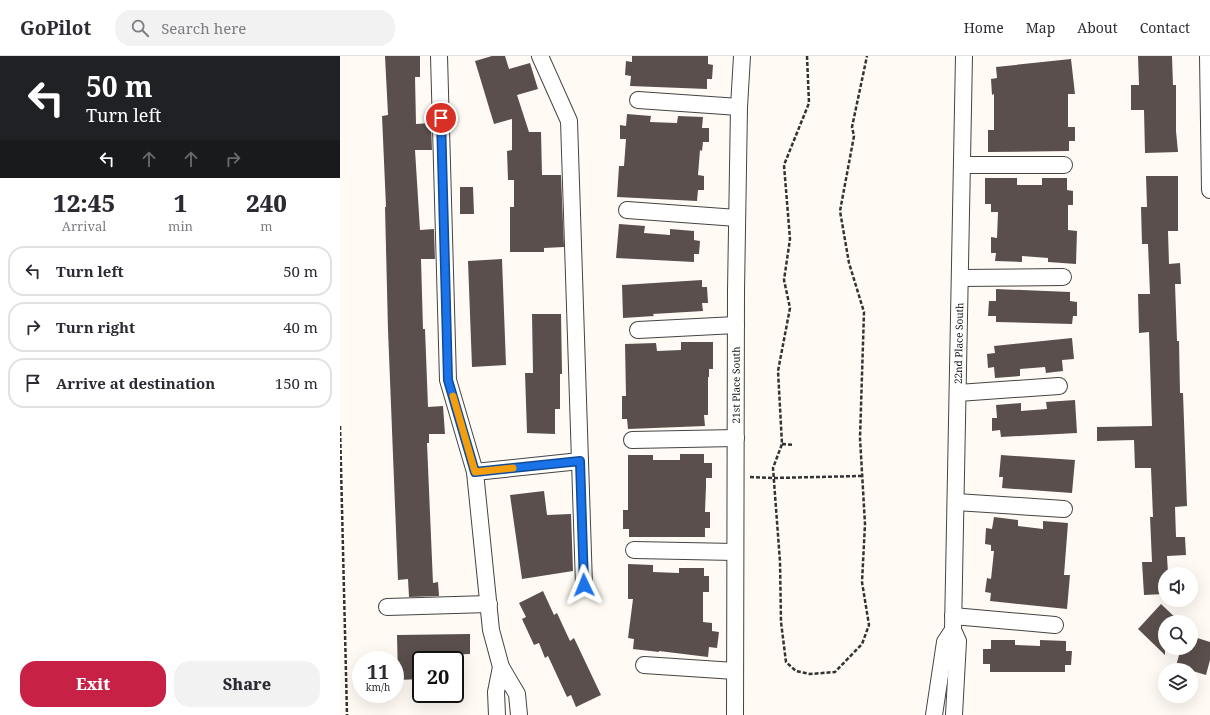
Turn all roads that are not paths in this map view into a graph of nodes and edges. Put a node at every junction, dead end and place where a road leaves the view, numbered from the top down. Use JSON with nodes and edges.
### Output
{"nodes":[{"id":1,"x":439,"y":56,"type":"edge"},
{"id":2,"x":540,"y":56,"type":"edge"},
{"id":3,"x":742,"y":56,"type":"edge"},
{"id":4,"x":964,"y":56,"type":"edge"},
{"id":5,"x":1208,"y":56,"type":"edge"},
{"id":6,"x":638,"y":100,"type":"dead end"},
{"id":7,"x":739,"y":107,"type":"junction"},
{"id":8,"x":962,"y":165,"type":"junction"},
{"id":9,"x":1064,"y":165,"type":"dead end"},
{"id":10,"x":1210,"y":190,"type":"edge"},
{"id":11,"x":627,"y":210,"type":"dead end"},
{"id":12,"x":737,"y":218,"type":"junction"},
{"id":13,"x":1063,"y":277,"type":"dead end"},
{"id":14,"x":960,"y":278,"type":"junction"},
{"id":15,"x":736,"y":325,"type":"junction"},
{"id":16,"x":638,"y":330,"type":"dead end"},
{"id":17,"x":1059,"y":386,"type":"dead end"},
{"id":18,"x":958,"y":394,"type":"junction"},
{"id":19,"x":736,"y":438,"type":"junction"},
{"id":20,"x":632,"y":440,"type":"dead end"},
{"id":21,"x":580,"y":461,"type":"junction"},
{"id":22,"x":475,"y":472,"type":"junction"},
{"id":23,"x":956,"y":502,"type":"junction"},
{"id":24,"x":1064,"y":508,"type":"dead end"},
{"id":25,"x":634,"y":550,"type":"dead end"},
{"id":26,"x":735,"y":552,"type":"junction"},
{"id":27,"x":584,"y":585,"type":"dead end"},
{"id":28,"x":489,"y":604,"type":"junction"},
{"id":29,"x":386,"y":608,"type":"dead end"},
{"id":30,"x":953,"y":623,"type":"junction"},
{"id":31,"x":1055,"y":625,"type":"dead end"},
{"id":32,"x":644,"y":665,"type":"dead end"},
{"id":33,"x":501,"y":667,"type":"junction"},
{"id":34,"x":735,"y":671,"type":"junction"},
{"id":35,"x":497,"y":715,"type":"edge"},
{"id":36,"x":519,"y":715,"type":"edge"},
{"id":37,"x":735,"y":715,"type":"edge"},
{"id":38,"x":934,"y":715,"type":"edge"},
{"id":39,"x":954,"y":715,"type":"edge"}],
"edges":[{"from":1,"to":22,"type":"street"},
{"from":2,"to":21,"type":"street"},
{"from":3,"to":7,"type":"street","name":"21st Place South"},
{"from":4,"to":8,"type":"street","name":"22nd Place South"},
{"from":5,"to":10,"type":"street"},
{"from":6,"to":7,"type":"street"},
{"from":7,"to":12,"type":"street","name":"21st Place South"},
{"from":8,"to":9,"type":"street"},
{"from":8,"to":14,"type":"street","name":"22nd Place South"},
{"from":11,"to":12,"type":"street"},
{"from":12,"to":15,"type":"street","name":"21st Place South"},
{"from":13,"to":14,"type":"street"},
{"from":14,"to":18,"type":"street","name":"22nd Place South"},
{"from":15,"to":16,"type":"street"},
{"from":15,"to":19,"type":"street","name":"21st Place South"},
{"from":17,"to":18,"type":"street"},
{"from":18,"to":23,"type":"street","name":"22nd Place South"},
{"from":19,"to":20,"type":"street"},
{"from":19,"to":26,"type":"street","name":"21st Place South"},
{"from":21,"to":22,"type":"street"},
{"from":21,"to":27,"type":"street"},
{"from":22,"to":28,"type":"street"},
{"from":23,"to":24,"type":"street"},
{"from":23,"to":30,"type":"street","name":"22nd Place South"},
{"from":25,"to":26,"type":"street"},
{"from":26,"to":34,"type":"street","name":"21st Place South"},
{"from":28,"to":29,"type":"street"},
{"from":28,"to":33,"type":"street"},
{"from":30,"to":31,"type":"street"},
{"from":30,"to":38,"type":"street","name":"22nd Place South"},
{"from":30,"to":39,"type":"street","name":"22nd Place South"},
{"from":32,"to":34,"type":"street"},
{"from":33,"to":35,"type":"street"},
{"from":33,"to":36,"type":"street"},
{"from":34,"to":37,"type":"street","name":"21st Place South"}]}
